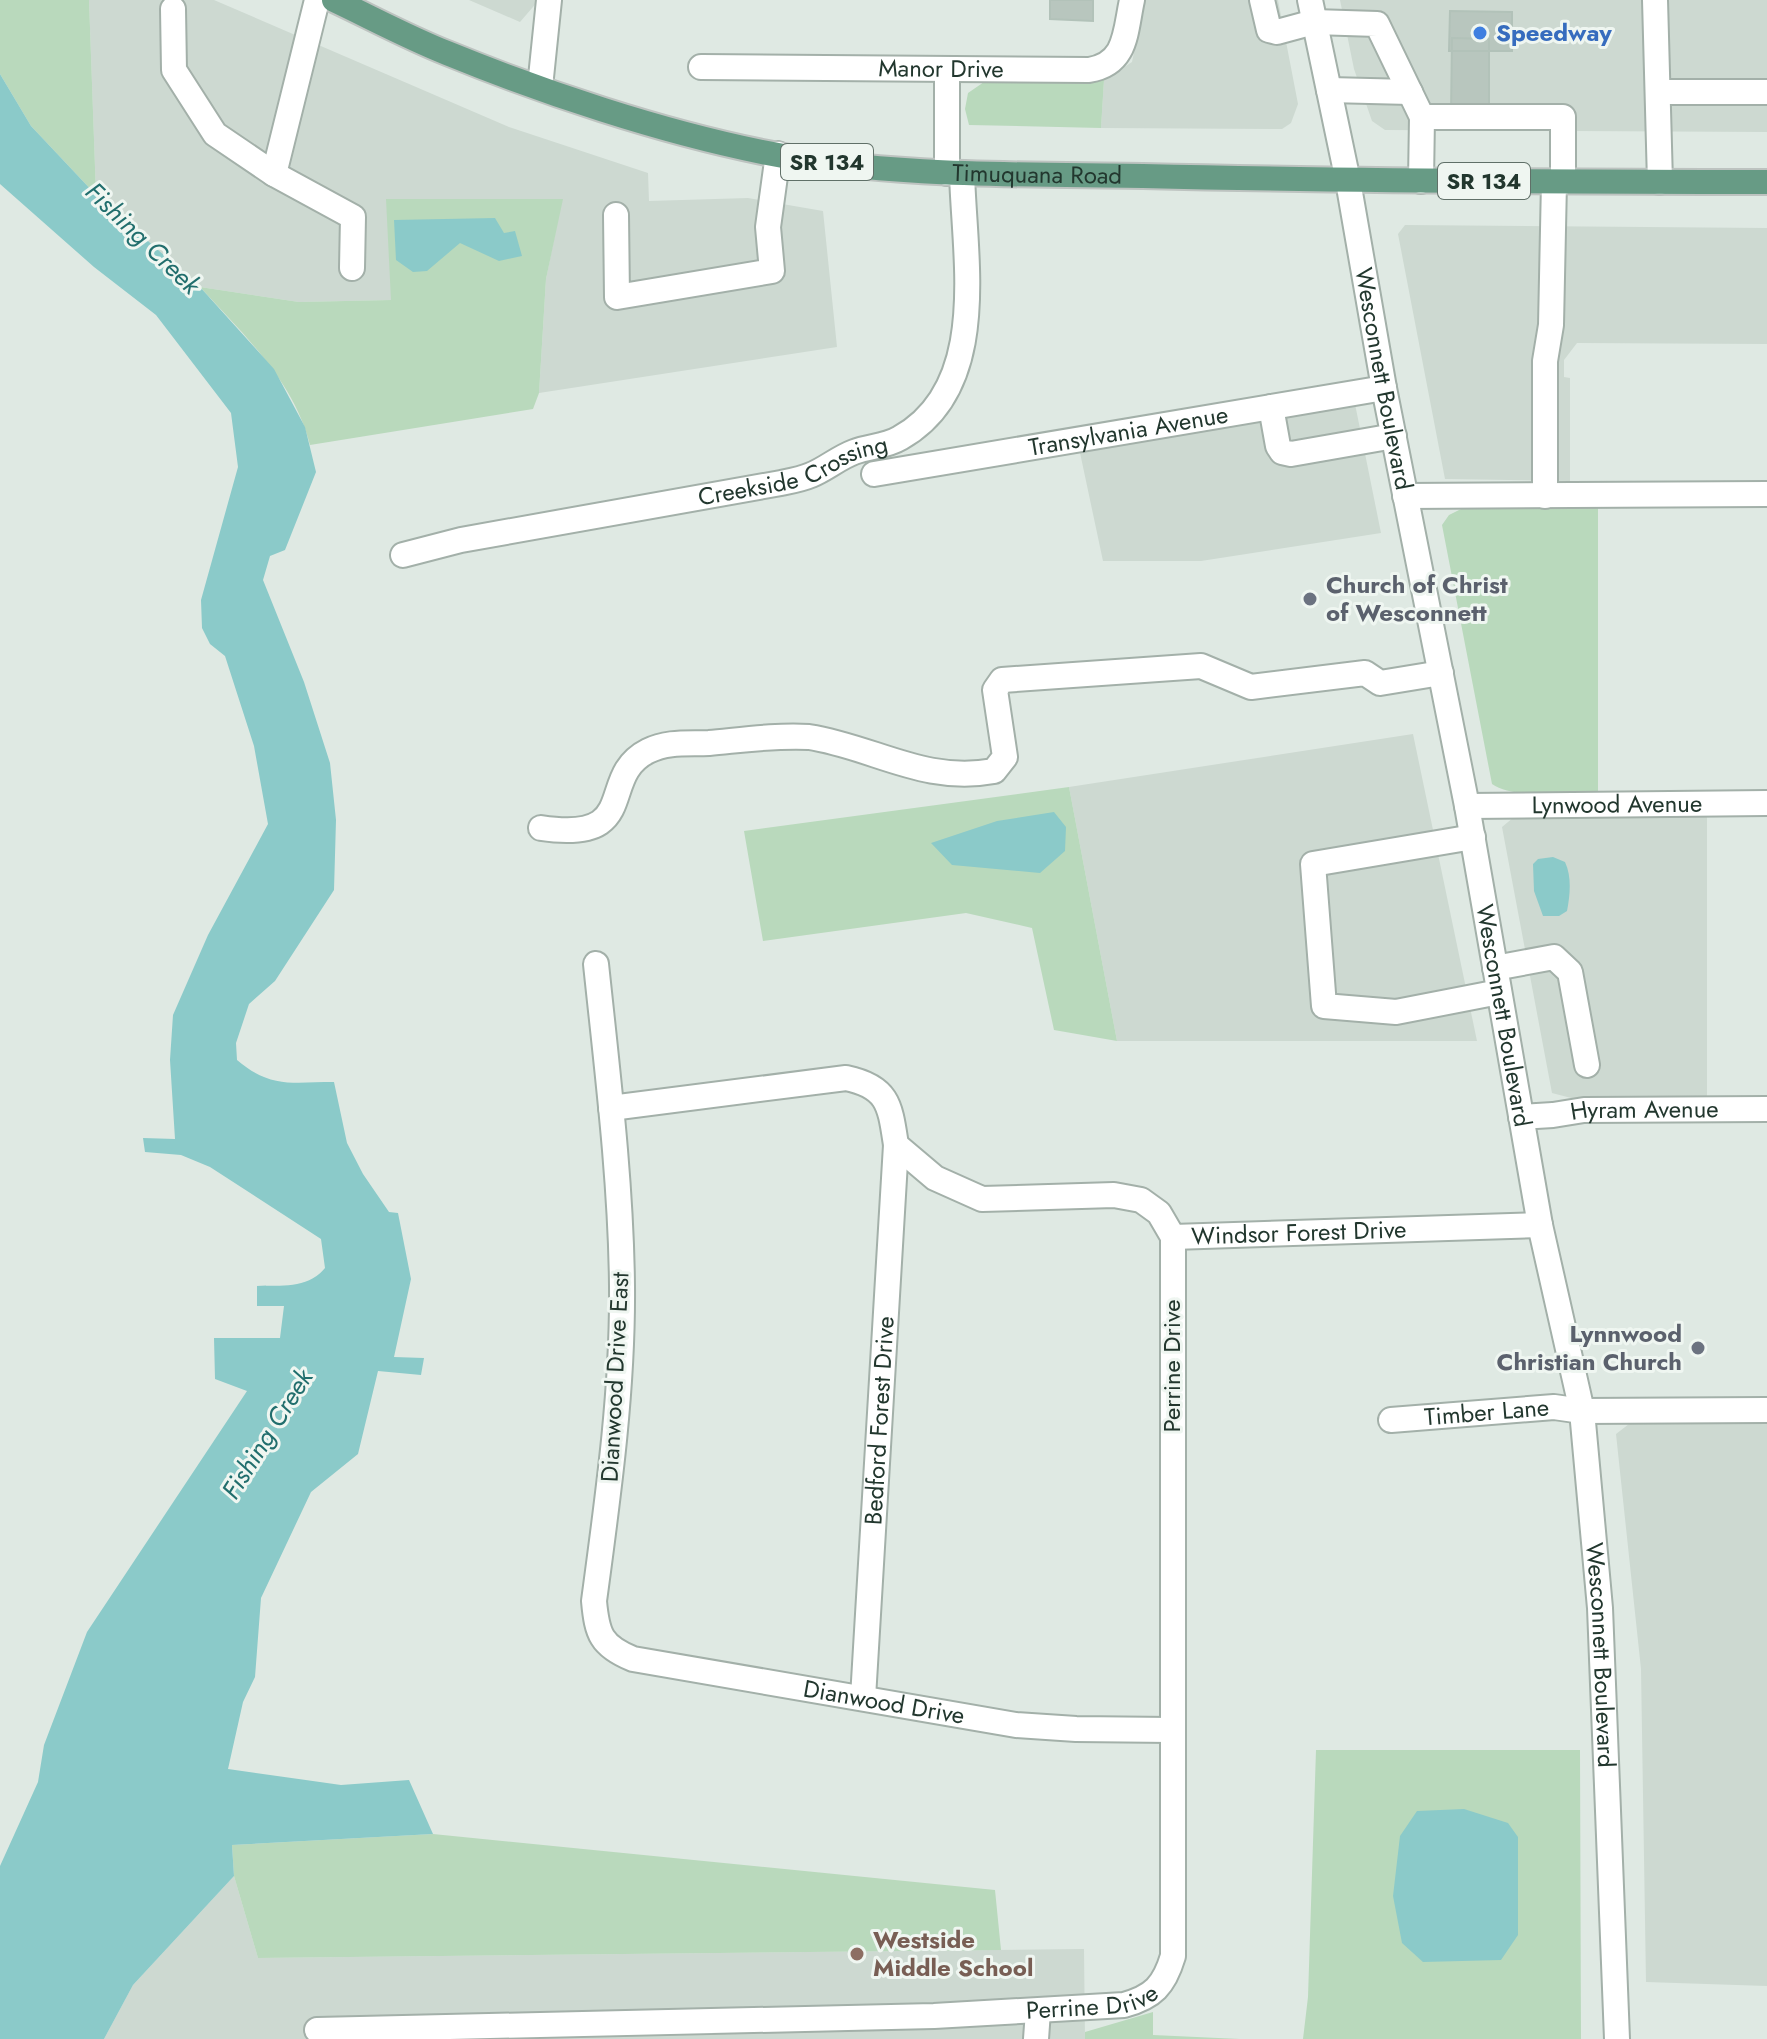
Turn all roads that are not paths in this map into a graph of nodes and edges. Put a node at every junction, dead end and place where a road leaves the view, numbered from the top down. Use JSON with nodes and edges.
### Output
{"nodes":[{"id":1,"x":317,"y":0,"type":"edge"},
{"id":2,"x":334,"y":0,"type":"edge"},
{"id":3,"x":549,"y":0,"type":"edge"},
{"id":4,"x":1132,"y":0,"type":"edge"},
{"id":5,"x":1262,"y":0,"type":"edge"},
{"id":6,"x":1655,"y":0,"type":"edge"},
{"id":7,"x":173,"y":9,"type":"dead end"},
{"id":8,"x":1312,"y":11,"type":"edge"},
{"id":9,"x":701,"y":67,"type":"dead end"},
{"id":10,"x":947,"y":70,"type":"junction"},
{"id":11,"x":540,"y":87,"type":"junction"},
{"id":12,"x":1329,"y":90,"type":"junction"},
{"id":13,"x":1410,"y":92,"type":"junction"},
{"id":14,"x":1658,"y":92,"type":"junction"},
{"id":15,"x":1767,"y":92,"type":"edge"},
{"id":16,"x":1422,"y":117,"type":"junction"},
{"id":17,"x":778,"y":154,"type":"junction"},
{"id":18,"x":954,"y":173,"type":"junction"},
{"id":19,"x":274,"y":174,"type":"junction"},
{"id":20,"x":1348,"y":181,"type":"junction"},
{"id":21,"x":1421,"y":181,"type":"junction"},
{"id":22,"x":1559,"y":182,"type":"junction"},
{"id":23,"x":1660,"y":182,"type":"junction"},
{"id":24,"x":1767,"y":182,"type":"edge"},
{"id":25,"x":616,"y":215,"type":"dead end"},
{"id":26,"x":352,"y":268,"type":"dead end"},
{"id":27,"x":1384,"y":388,"type":"junction"},
{"id":28,"x":1271,"y":407,"type":"junction"},
{"id":29,"x":1394,"y":436,"type":"junction"},
{"id":30,"x":874,"y":474,"type":"dead end"},
{"id":31,"x":1767,"y":494,"type":"edge"},
{"id":32,"x":1405,"y":496,"type":"junction"},
{"id":33,"x":1545,"y":496,"type":"junction"},
{"id":34,"x":403,"y":555,"type":"dead end"},
{"id":35,"x":1441,"y":673,"type":"junction"},
{"id":36,"x":1767,"y":803,"type":"edge"},
{"id":37,"x":1467,"y":806,"type":"junction"},
{"id":38,"x":541,"y":828,"type":"dead end"},
{"id":39,"x":1473,"y":837,"type":"junction"},
{"id":40,"x":596,"y":964,"type":"dead end"},
{"id":41,"x":1497,"y":980,"type":"junction"},
{"id":42,"x":1587,"y":1065,"type":"dead end"},
{"id":43,"x":611,"y":1108,"type":"junction"},
{"id":44,"x":1767,"y":1109,"type":"edge"},
{"id":45,"x":1521,"y":1117,"type":"junction"},
{"id":46,"x":896,"y":1145,"type":"junction"},
{"id":47,"x":1540,"y":1225,"type":"junction"},
{"id":48,"x":1173,"y":1237,"type":"junction"},
{"id":49,"x":1767,"y":1410,"type":"edge"},
{"id":50,"x":1582,"y":1411,"type":"junction"},
{"id":51,"x":1391,"y":1420,"type":"dead end"},
{"id":52,"x":604,"y":1642,"type":"joint"},
{"id":53,"x":863,"y":1698,"type":"junction"},
{"id":54,"x":1171,"y":1730,"type":"junction"},
{"id":55,"x":1038,"y":2011,"type":"junction"},
{"id":56,"x":317,"y":2030,"type":"dead end"},
{"id":57,"x":1036,"y":2039,"type":"edge"},
{"id":58,"x":1617,"y":2039,"type":"edge"}],
"edges":[{"from":1,"to":19,"type":"street"},
{"from":2,"to":11,"type":"main road","name":"Timuquana Road","number":"SR 134"},
{"from":3,"to":11,"type":"street"},
{"from":4,"to":10,"type":"street","name":"Manor Drive"},
{"from":5,"to":8,"type":"street"},
{"from":6,"to":14,"type":"street"},
{"from":7,"to":19,"type":"street"},
{"from":8,"to":12,"type":"street","name":"Wesconnett Boulevard"},
{"from":8,"to":13,"type":"street"},
{"from":9,"to":10,"type":"street","name":"Manor Drive"},
{"from":10,"to":18,"type":"street","name":"Creekside Crossing"},
{"from":11,"to":17,"type":"main road","name":"Timuquana Road","number":"SR 134"},
{"from":12,"to":13,"type":"street"},
{"from":12,"to":20,"type":"street","name":"Wesconnett Boulevard"},
{"from":13,"to":16,"type":"street"},
{"from":14,"to":15,"type":"street"},
{"from":14,"to":23,"type":"street"},
{"from":16,"to":21,"type":"street"},
{"from":16,"to":22,"type":"street"},
{"from":17,"to":18,"type":"main road","name":"Timuquana Road","number":"SR 134"},
{"from":17,"to":25,"type":"street"},
{"from":18,"to":20,"type":"main road","name":"Timuquana Road","number":"SR 134"},
{"from":18,"to":34,"type":"street","name":"Creekside Crossing"},
{"from":19,"to":26,"type":"street"},
{"from":20,"to":21,"type":"main road","name":"Timuquana Road","number":"SR 134"},
{"from":20,"to":27,"type":"street","name":"Wesconnett Boulevard"},
{"from":21,"to":22,"type":"main road","name":"Timuquana Road","number":"SR 134"},
{"from":22,"to":23,"type":"main road","name":"Timuquana Road","number":"SR 134"},
{"from":22,"to":33,"type":"street"},
{"from":23,"to":24,"type":"main road","name":"Timuquana Road","number":"SR 134"},
{"from":27,"to":28,"type":"street","name":"Transylvania Avenue"},
{"from":27,"to":29,"type":"street","name":"Wesconnett Boulevard"},
{"from":28,"to":29,"type":"street"},
{"from":28,"to":30,"type":"street","name":"Transylvania Avenue"},
{"from":29,"to":32,"type":"street","name":"Wesconnett Boulevard"},
{"from":31,"to":33,"type":"street"},
{"from":32,"to":33,"type":"street"},
{"from":32,"to":35,"type":"street","name":"Wesconnett Boulevard"},
{"from":35,"to":37,"type":"street","name":"Wesconnett Boulevard"},
{"from":35,"to":38,"type":"street"},
{"from":36,"to":37,"type":"street","name":"Lynwood Avenue"},
{"from":37,"to":39,"type":"street","name":"Wesconnett Boulevard"},
{"from":39,"to":41,"type":"street","name":"Wesconnett Boulevard"},
{"from":39,"to":41,"type":"street"},
{"from":40,"to":43,"type":"street","name":"Dianwood Drive East"},
{"from":41,"to":42,"type":"street"},
{"from":41,"to":45,"type":"street","name":"Wesconnett Boulevard"},
{"from":43,"to":46,"type":"street"},
{"from":43,"to":52,"type":"street","name":"Dianwood Drive East"},
{"from":44,"to":45,"type":"street","name":"Hyram Avenue"},
{"from":45,"to":47,"type":"street","name":"Wesconnett Boulevard"},
{"from":46,"to":48,"type":"street","name":"Windsor Forest Drive"},
{"from":46,"to":53,"type":"street","name":"Bedford Forest Drive"},
{"from":47,"to":48,"type":"street","name":"Windsor Forest Drive"},
{"from":47,"to":50,"type":"street","name":"Wesconnett Boulevard"},
{"from":48,"to":54,"type":"street","name":"Perrine Drive"},
{"from":49,"to":50,"type":"street","name":"Timber Lane"},
{"from":50,"to":51,"type":"street","name":"Timber Lane"},
{"from":50,"to":58,"type":"street","name":"Wesconnett Boulevard"},
{"from":52,"to":53,"type":"street","name":"Dianwood Drive"},
{"from":53,"to":54,"type":"street","name":"Dianwood Drive"},
{"from":54,"to":55,"type":"street","name":"Perrine Drive"},
{"from":55,"to":56,"type":"street","name":"Perrine Drive"},
{"from":55,"to":57,"type":"street"}]}
